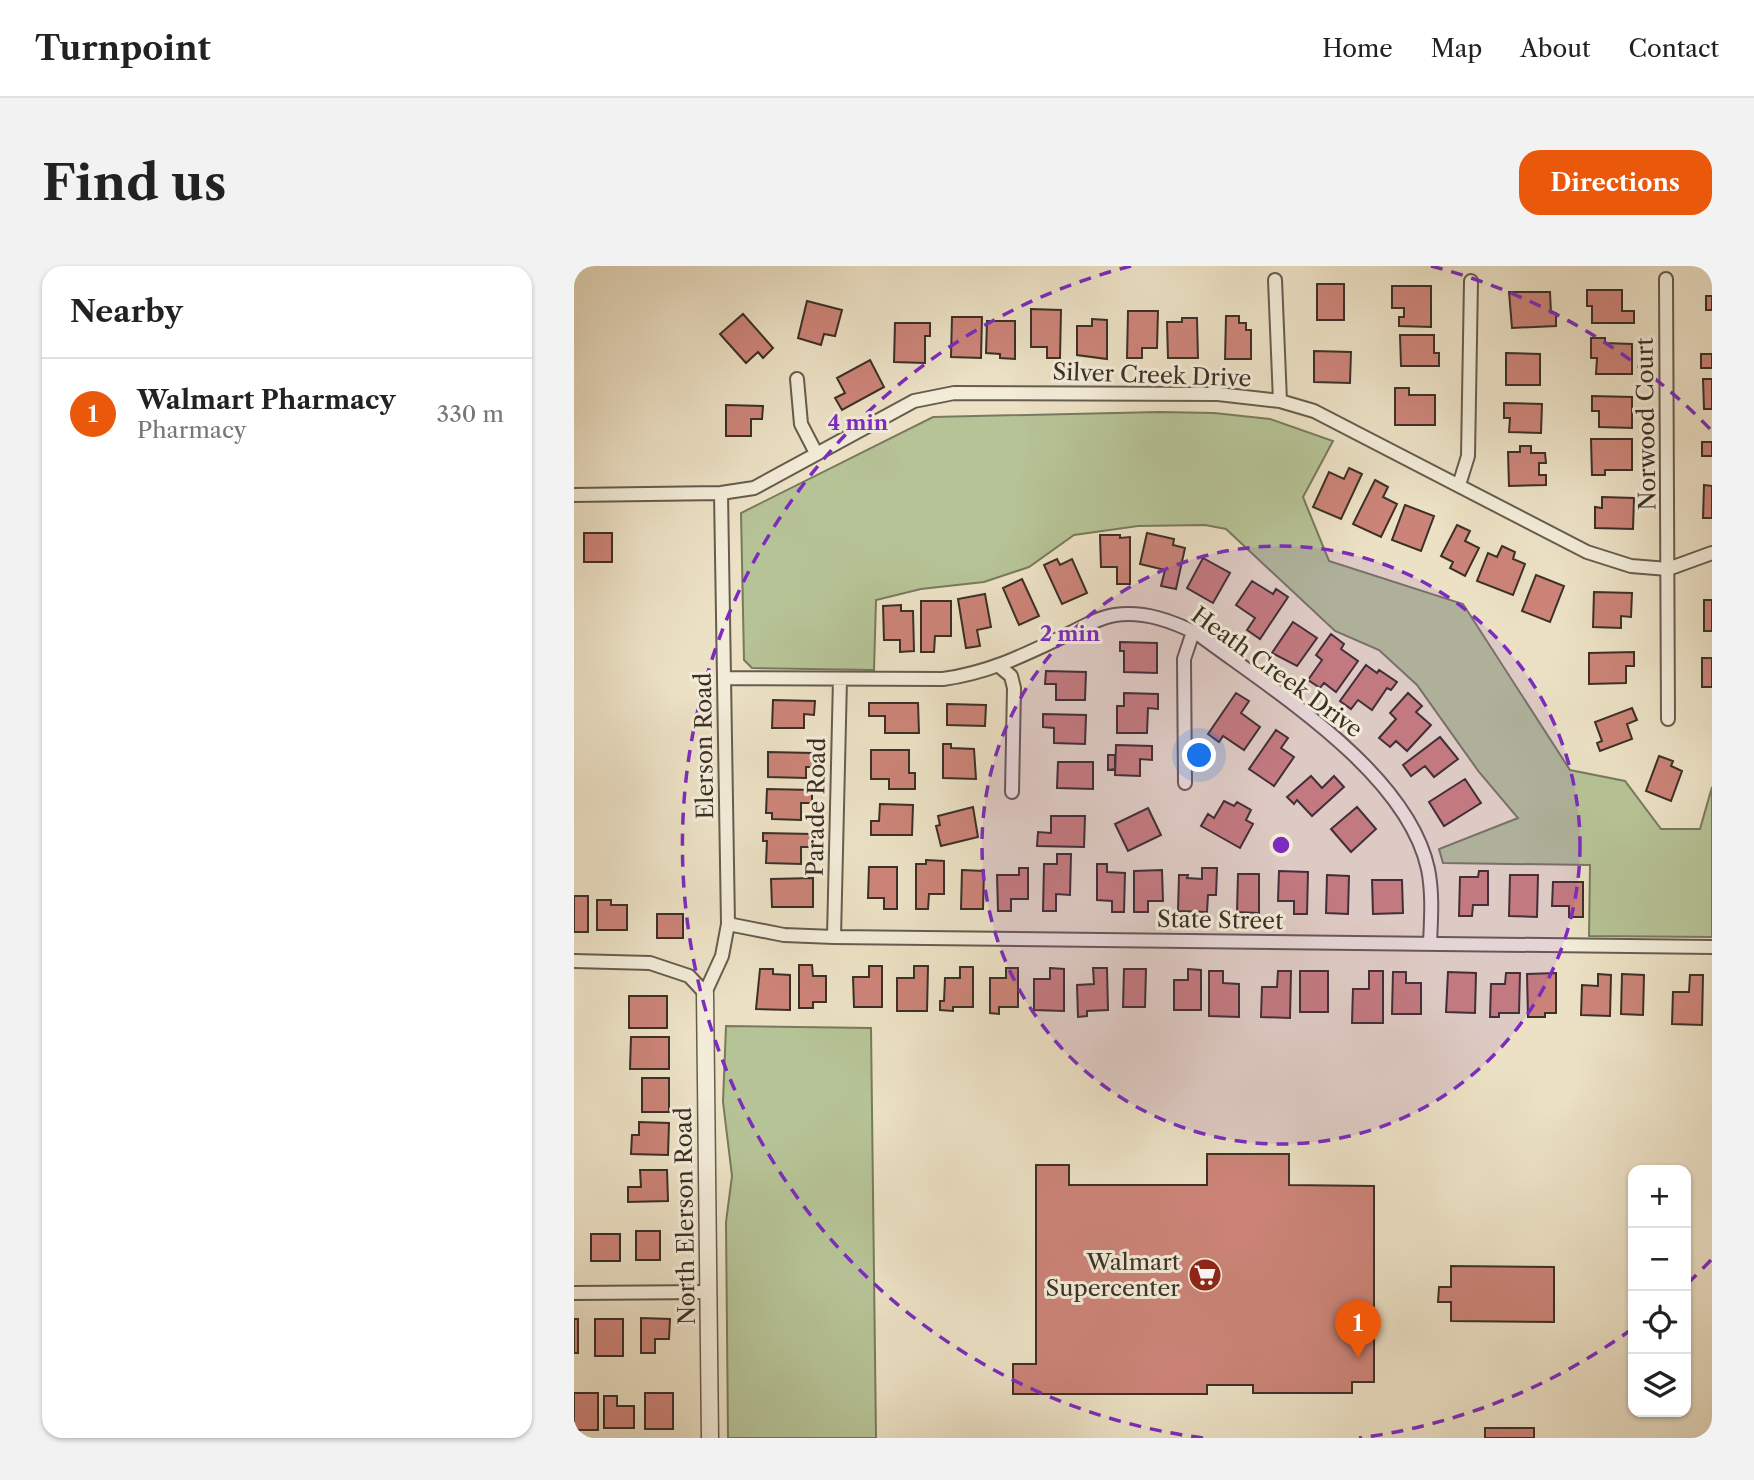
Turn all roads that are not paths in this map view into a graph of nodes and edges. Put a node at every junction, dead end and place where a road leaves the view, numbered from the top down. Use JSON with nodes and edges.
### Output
{"nodes":[{"id":1,"x":1666,"y":279,"type":"dead end"},
{"id":2,"x":1275,"y":280,"type":"dead end"},
{"id":3,"x":1471,"y":281,"type":"dead end"},
{"id":4,"x":797,"y":379,"type":"dead end"},
{"id":5,"x":1280,"y":401,"type":"junction"},
{"id":6,"x":816,"y":453,"type":"junction"},
{"id":7,"x":1459,"y":485,"type":"junction"},
{"id":8,"x":721,"y":493,"type":"junction"},
{"id":9,"x":574,"y":495,"type":"edge"},
{"id":10,"x":1712,"y":553,"type":"edge"},
{"id":11,"x":1668,"y":569,"type":"junction"},
{"id":12,"x":1193,"y":632,"type":"junction"},
{"id":13,"x":999,"y":666,"type":"junction"},
{"id":14,"x":724,"y":678,"type":"junction"},
{"id":15,"x":840,"y":679,"type":"junction"},
{"id":16,"x":1668,"y":719,"type":"dead end"},
{"id":17,"x":1185,"y":783,"type":"dead end"},
{"id":18,"x":1012,"y":792,"type":"dead end"},
{"id":19,"x":728,"y":925,"type":"junction"},
{"id":20,"x":834,"y":937,"type":"junction"},
{"id":21,"x":1430,"y":944,"type":"junction"},
{"id":22,"x":1712,"y":947,"type":"edge"},
{"id":23,"x":574,"y":961,"type":"edge"},
{"id":24,"x":705,"y":993,"type":"junction"},
{"id":25,"x":709,"y":1292,"type":"junction"},
{"id":26,"x":574,"y":1293,"type":"edge"},
{"id":27,"x":710,"y":1438,"type":"edge"}],
"edges":[{"from":1,"to":11,"type":"street","name":"Norwood Court"},
{"from":2,"to":5,"type":"street"},
{"from":3,"to":7,"type":"street"},
{"from":4,"to":6,"type":"street"},
{"from":5,"to":6,"type":"street","name":"Silver Creek Drive"},
{"from":5,"to":7,"type":"street","name":"Silver Creek Drive"},
{"from":6,"to":8,"type":"street","name":"Silver Creek Drive"},
{"from":7,"to":11,"type":"street","name":"Silver Creek Drive"},
{"from":8,"to":9,"type":"street","name":"Silver Creek Drive"},
{"from":8,"to":14,"type":"street","name":"Elerson Road"},
{"from":10,"to":11,"type":"street","name":"Silver Creek Drive"},
{"from":11,"to":16,"type":"street","name":"Norwood Court"},
{"from":12,"to":13,"type":"street","name":"Heath Creek Drive"},
{"from":12,"to":17,"type":"street"},
{"from":12,"to":21,"type":"street","name":"Heath Creek Drive"},
{"from":13,"to":15,"type":"street","name":"Heath Creek Drive"},
{"from":13,"to":18,"type":"street"},
{"from":14,"to":15,"type":"street","name":"Heath Creek Drive"},
{"from":14,"to":19,"type":"street","name":"Elerson Road"},
{"from":15,"to":20,"type":"street","name":"Parade Road"},
{"from":19,"to":20,"type":"street","name":"State Street"},
{"from":19,"to":24,"type":"street","name":"Elerson Road"},
{"from":20,"to":21,"type":"street","name":"State Street"},
{"from":21,"to":22,"type":"street","name":"State Street"},
{"from":23,"to":24,"type":"street"},
{"from":24,"to":25,"type":"street","name":"North Elerson Road"},
{"from":25,"to":26,"type":"street"},
{"from":25,"to":27,"type":"street","name":"North Elerson Road"}]}
